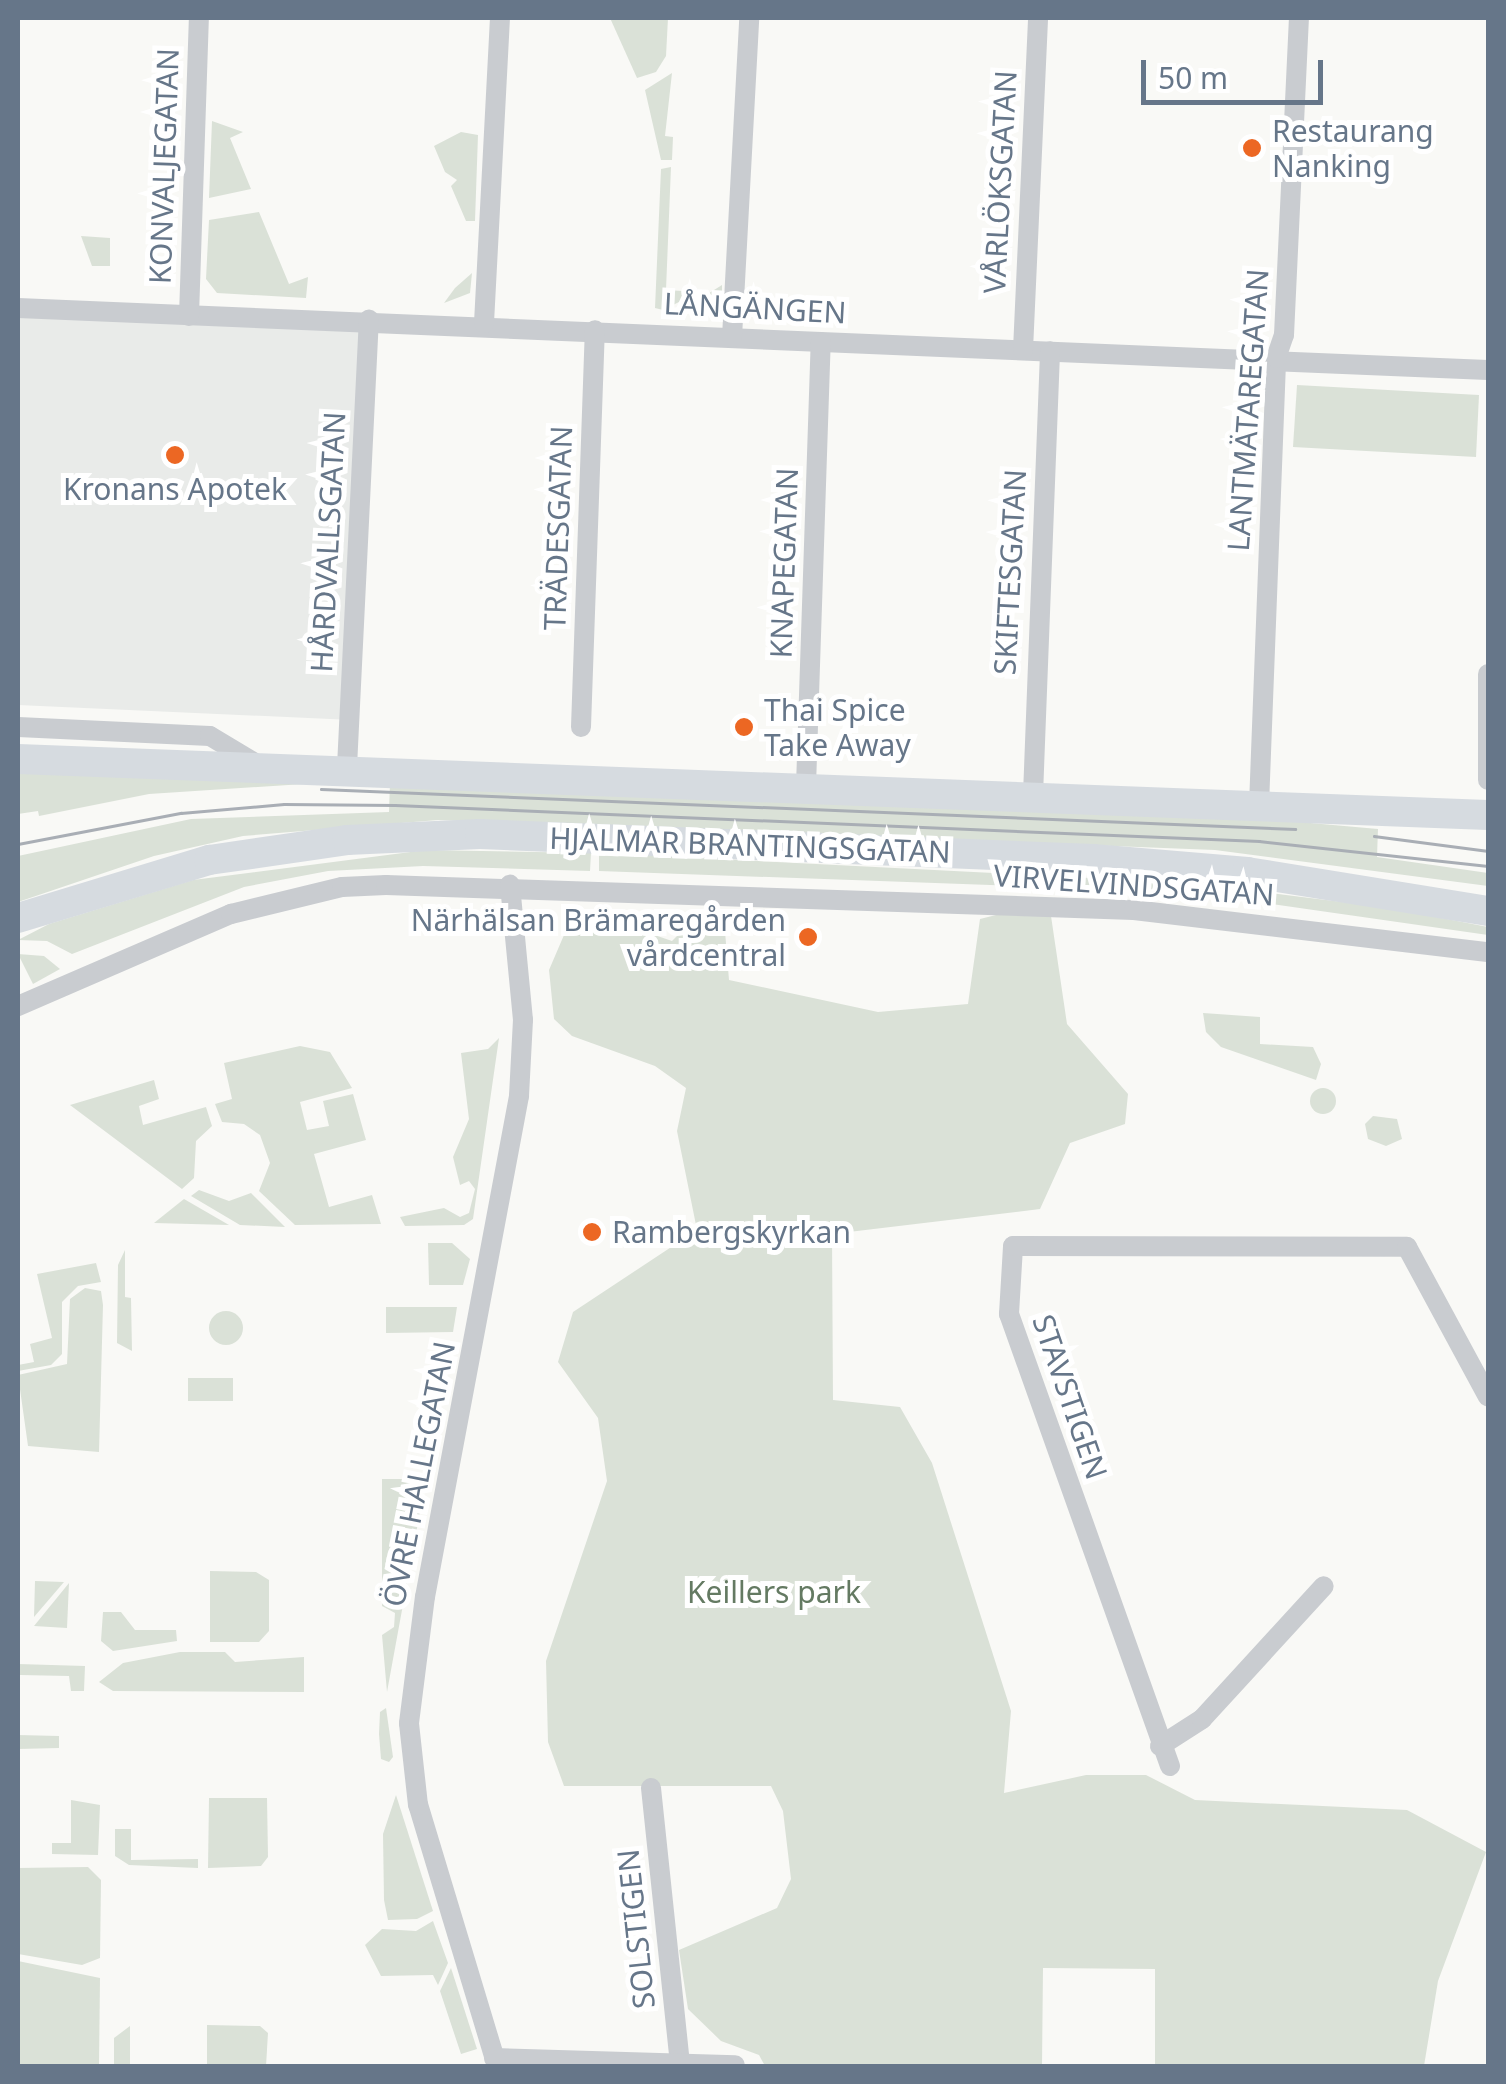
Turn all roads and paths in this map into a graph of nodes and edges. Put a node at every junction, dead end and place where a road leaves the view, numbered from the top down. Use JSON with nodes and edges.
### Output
{"nodes":[{"id":1,"x":199,"y":18,"type":"edge"},
{"id":2,"x":500,"y":18,"type":"edge"},
{"id":3,"x":748,"y":18,"type":"edge"},
{"id":4,"x":1038,"y":18,"type":"edge"},
{"id":5,"x":1298,"y":18,"type":"edge"},
{"id":6,"x":18,"y":308,"type":"edge"},
{"id":7,"x":189,"y":316,"type":"junction"},
{"id":8,"x":369,"y":320,"type":"junction"},
{"id":9,"x":484,"y":323,"type":"junction"},
{"id":10,"x":595,"y":330,"type":"junction"},
{"id":11,"x":732,"y":336,"type":"junction"},
{"id":12,"x":821,"y":342,"type":"junction"},
{"id":13,"x":1022,"y":350,"type":"junction"},
{"id":14,"x":1050,"y":351,"type":"junction"},
{"id":15,"x":1276,"y":358,"type":"junction"},
{"id":16,"x":1488,"y":370,"type":"edge"},
{"id":17,"x":1488,"y":674,"type":"edge"},
{"id":18,"x":18,"y":726,"type":"edge"},
{"id":19,"x":581,"y":727,"type":"dead end"},
{"id":20,"x":150,"y":733,"type":"junction"},
{"id":21,"x":18,"y":758,"type":"edge"},
{"id":22,"x":86,"y":761,"type":"junction"},
{"id":23,"x":255,"y":764,"type":"junction"},
{"id":24,"x":346,"y":767,"type":"junction"},
{"id":25,"x":1488,"y":776,"type":"edge"},
{"id":26,"x":806,"y":786,"type":"junction"},
{"id":27,"x":1033,"y":795,"type":"junction"},
{"id":28,"x":1259,"y":806,"type":"junction"},
{"id":29,"x":1488,"y":815,"type":"edge"},
{"id":30,"x":510,"y":886,"type":"junction"},
{"id":31,"x":1488,"y":911,"type":"edge"},
{"id":32,"x":18,"y":918,"type":"edge"},
{"id":33,"x":1488,"y":952,"type":"edge"},
{"id":34,"x":18,"y":1006,"type":"edge"},
{"id":35,"x":1488,"y":1397,"type":"edge"},
{"id":36,"x":1324,"y":1586,"type":"dead end"},
{"id":37,"x":1160,"y":1746,"type":"junction"},
{"id":38,"x":1170,"y":1766,"type":"dead end"},
{"id":39,"x":651,"y":1788,"type":"dead end"},
{"id":40,"x":495,"y":2062,"type":"edge"},
{"id":41,"x":680,"y":2062,"type":"junction"},
{"id":42,"x":735,"y":2065,"type":"edge"}],
"edges":[{"from":1,"to":7,"type":"street","name":"KONVALJEGATAN"},
{"from":2,"to":9,"type":"street"},
{"from":3,"to":11,"type":"street"},
{"from":4,"to":13,"type":"street","name":"VÅRLÖKSGATAN"},
{"from":5,"to":15,"type":"street","name":"LANTMÄTAREGATAN"},
{"from":6,"to":7,"type":"street","name":"LÅNGÄNGEN"},
{"from":7,"to":8,"type":"street","name":"LÅNGÄNGEN"},
{"from":8,"to":9,"type":"street","name":"LÅNGÄNGEN"},
{"from":8,"to":24,"type":"street","name":"HÅRDVALLSGATAN"},
{"from":9,"to":10,"type":"street","name":"LÅNGÄNGEN"},
{"from":10,"to":11,"type":"street","name":"LÅNGÄNGEN"},
{"from":10,"to":19,"type":"street","name":"TRÄDESGATAN"},
{"from":11,"to":12,"type":"street","name":"LÅNGÄNGEN"},
{"from":12,"to":13,"type":"street","name":"LÅNGÄNGEN"},
{"from":12,"to":26,"type":"street","name":"KNAPEGATAN"},
{"from":13,"to":14,"type":"street","name":"LÅNGÄNGEN"},
{"from":14,"to":15,"type":"street","name":"LÅNGÄNGEN"},
{"from":14,"to":27,"type":"street","name":"SKIFTESGATAN"},
{"from":15,"to":16,"type":"street","name":"LÅNGÄNGEN"},
{"from":15,"to":28,"type":"street","name":"LANTMÄTAREGATAN"},
{"from":17,"to":25,"type":"street"},
{"from":18,"to":20,"type":"street","name":"HJALMAR BRANTINGSGATAN"},
{"from":20,"to":22,"type":"street","name":"HJALMAR BRANTINGSGATAN"},
{"from":20,"to":23,"type":"street","name":"HJALMAR BRANTINGSGATAN"},
{"from":21,"to":22,"type":"main road","name":"HJALMAR BRANTINGSGATAN"},
{"from":22,"to":23,"type":"main road","name":"HJALMAR BRANTINGSGATAN"},
{"from":23,"to":24,"type":"main road","name":"HJALMAR BRANTINGSGATAN"},
{"from":24,"to":26,"type":"main road","name":"HJALMAR BRANTINGSGATAN"},
{"from":26,"to":27,"type":"main road","name":"HJALMAR BRANTINGSGATAN"},
{"from":27,"to":28,"type":"main road","name":"HJALMAR BRANTINGSGATAN"},
{"from":28,"to":29,"type":"main road","name":"HJALMAR BRANTINGSGATAN"},
{"from":30,"to":33,"type":"street","name":"VIRVELVINDSGATAN"},
{"from":30,"to":34,"type":"street","name":"VIRVELVINDSGATAN"},
{"from":30,"to":40,"type":"street","name":"ÖVRE HALLEGATAN"},
{"from":31,"to":32,"type":"main road","name":"HJALMAR BRANTINGSGATAN"},
{"from":35,"to":37,"type":"street","name":"STAVSTIGEN"},
{"from":36,"to":37,"type":"street"},
{"from":37,"to":38,"type":"street","name":"STAVSTIGEN"},
{"from":39,"to":41,"type":"street","name":"SOLSTIGEN"},
{"from":40,"to":41,"type":"street"},
{"from":41,"to":42,"type":"street"}]}
